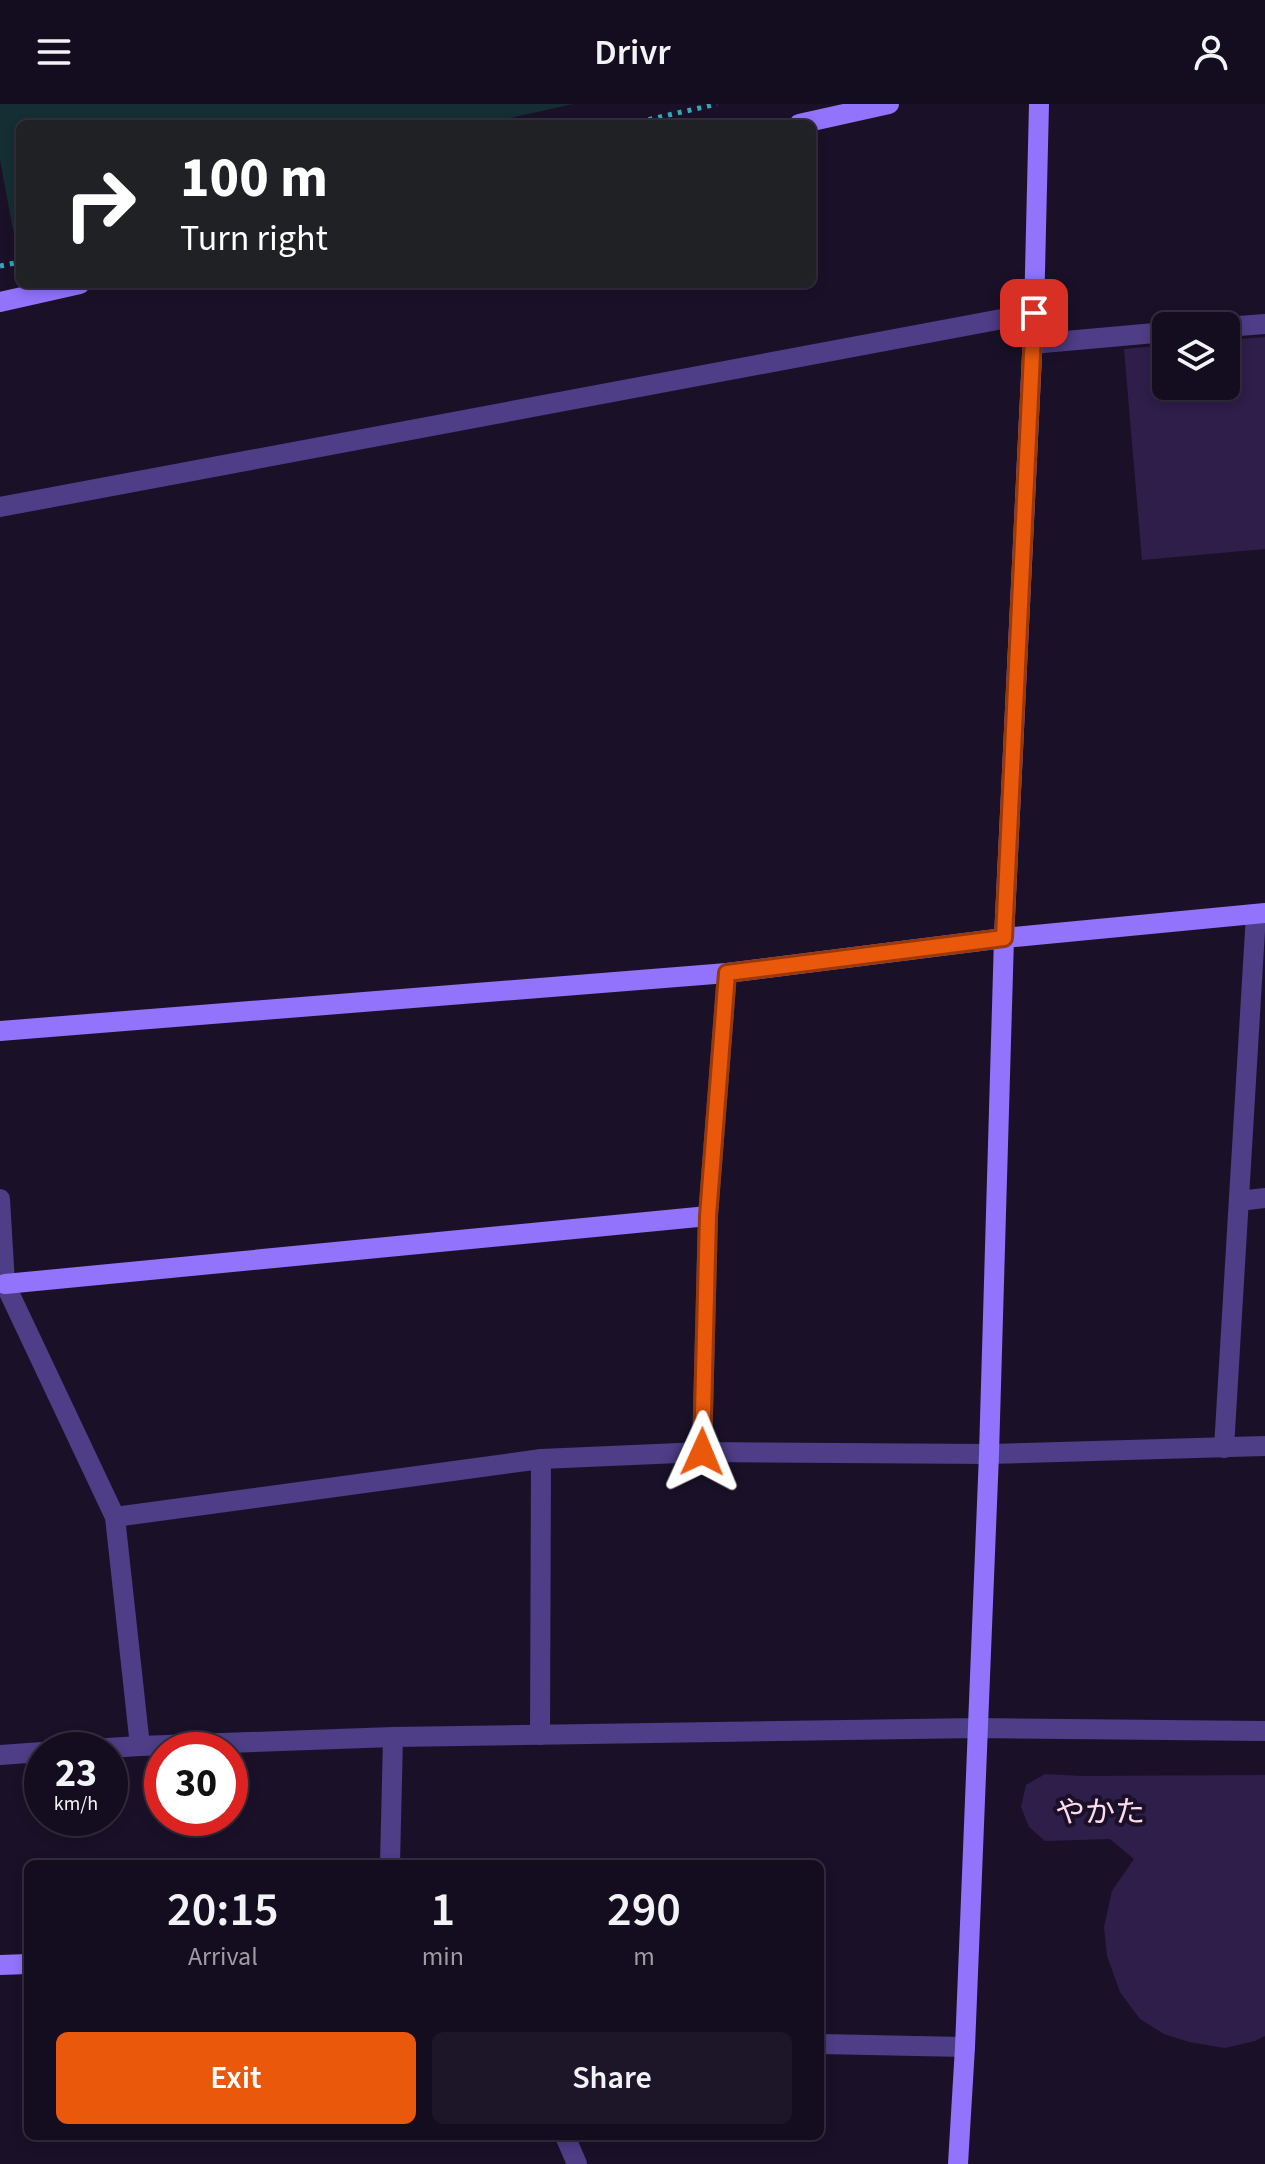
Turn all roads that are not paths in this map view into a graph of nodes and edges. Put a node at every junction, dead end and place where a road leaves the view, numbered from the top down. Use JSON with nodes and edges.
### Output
{"nodes":[{"id":1,"x":889,"y":104,"type":"edge"},
{"id":2,"x":1039,"y":104,"type":"edge"},
{"id":3,"x":816,"y":120,"type":"edge"},
{"id":4,"x":62,"y":288,"type":"edge"},
{"id":5,"x":0,"y":302,"type":"edge"},
{"id":6,"x":1034,"y":313,"type":"junction"},
{"id":7,"x":1265,"y":324,"type":"edge"},
{"id":8,"x":1240,"y":326,"type":"edge"},
{"id":9,"x":1152,"y":333,"type":"edge"},
{"id":10,"x":1032,"y":344,"type":"junction"},
{"id":11,"x":0,"y":507,"type":"edge"},
{"id":12,"x":1261,"y":913,"type":"edge"},
{"id":13,"x":1004,"y":938,"type":"junction"},
{"id":14,"x":727,"y":973,"type":"junction"},
{"id":15,"x":0,"y":1031,"type":"edge"},
{"id":16,"x":1265,"y":1198,"type":"edge"},
{"id":17,"x":0,"y":1199,"type":"edge"},
{"id":18,"x":1239,"y":1201,"type":"junction"},
{"id":19,"x":708,"y":1216,"type":"junction"},
{"id":20,"x":2,"y":1284,"type":"edge"},
{"id":21,"x":1265,"y":1446,"type":"edge"},
{"id":22,"x":1224,"y":1448,"type":"junction"},
{"id":23,"x":702,"y":1452,"type":"junction"},
{"id":24,"x":989,"y":1454,"type":"junction"},
{"id":25,"x":541,"y":1459,"type":"junction"},
{"id":26,"x":115,"y":1517,"type":"junction"},
{"id":27,"x":978,"y":1728,"type":"junction"},
{"id":28,"x":1265,"y":1731,"type":"edge"},
{"id":29,"x":540,"y":1735,"type":"junction"},
{"id":30,"x":393,"y":1737,"type":"junction"},
{"id":31,"x":140,"y":1746,"type":"junction"},
{"id":32,"x":128,"y":1747,"type":"edge"},
{"id":33,"x":24,"y":1753,"type":"edge"},
{"id":34,"x":0,"y":1755,"type":"edge"},
{"id":35,"x":390,"y":1860,"type":"edge"},
{"id":36,"x":24,"y":1964,"type":"edge"},
{"id":37,"x":0,"y":1965,"type":"edge"},
{"id":38,"x":824,"y":2044,"type":"edge"},
{"id":39,"x":965,"y":2047,"type":"junction"},
{"id":40,"x":567,"y":2140,"type":"edge"},
{"id":41,"x":577,"y":2164,"type":"edge"},
{"id":42,"x":958,"y":2164,"type":"edge"}],
"edges":[{"from":1,"to":3,"type":"street"},
{"from":2,"to":6,"type":"street"},
{"from":4,"to":5,"type":"street"},
{"from":6,"to":10,"type":"street"},
{"from":6,"to":11,"type":"street"},
{"from":7,"to":8,"type":"street"},
{"from":9,"to":10,"type":"street"},
{"from":10,"to":13,"type":"street"},
{"from":12,"to":13,"type":"street"},
{"from":12,"to":18,"type":"street"},
{"from":13,"to":14,"type":"street"},
{"from":13,"to":24,"type":"street"},
{"from":14,"to":15,"type":"street"},
{"from":14,"to":19,"type":"street"},
{"from":16,"to":18,"type":"street"},
{"from":17,"to":20,"type":"street"},
{"from":18,"to":22,"type":"street"},
{"from":19,"to":20,"type":"street"},
{"from":19,"to":23,"type":"street"},
{"from":20,"to":26,"type":"street"},
{"from":21,"to":22,"type":"street"},
{"from":22,"to":24,"type":"street"},
{"from":23,"to":24,"type":"street"},
{"from":23,"to":25,"type":"street"},
{"from":24,"to":27,"type":"street"},
{"from":25,"to":26,"type":"street"},
{"from":25,"to":29,"type":"street"},
{"from":26,"to":31,"type":"street"},
{"from":27,"to":28,"type":"street"},
{"from":27,"to":29,"type":"street"},
{"from":27,"to":39,"type":"street"},
{"from":29,"to":30,"type":"street"},
{"from":30,"to":31,"type":"street"},
{"from":30,"to":35,"type":"street"},
{"from":31,"to":32,"type":"street"},
{"from":33,"to":34,"type":"street"},
{"from":36,"to":37,"type":"street"},
{"from":38,"to":39,"type":"street"},
{"from":39,"to":42,"type":"street"},
{"from":40,"to":41,"type":"street"}]}
